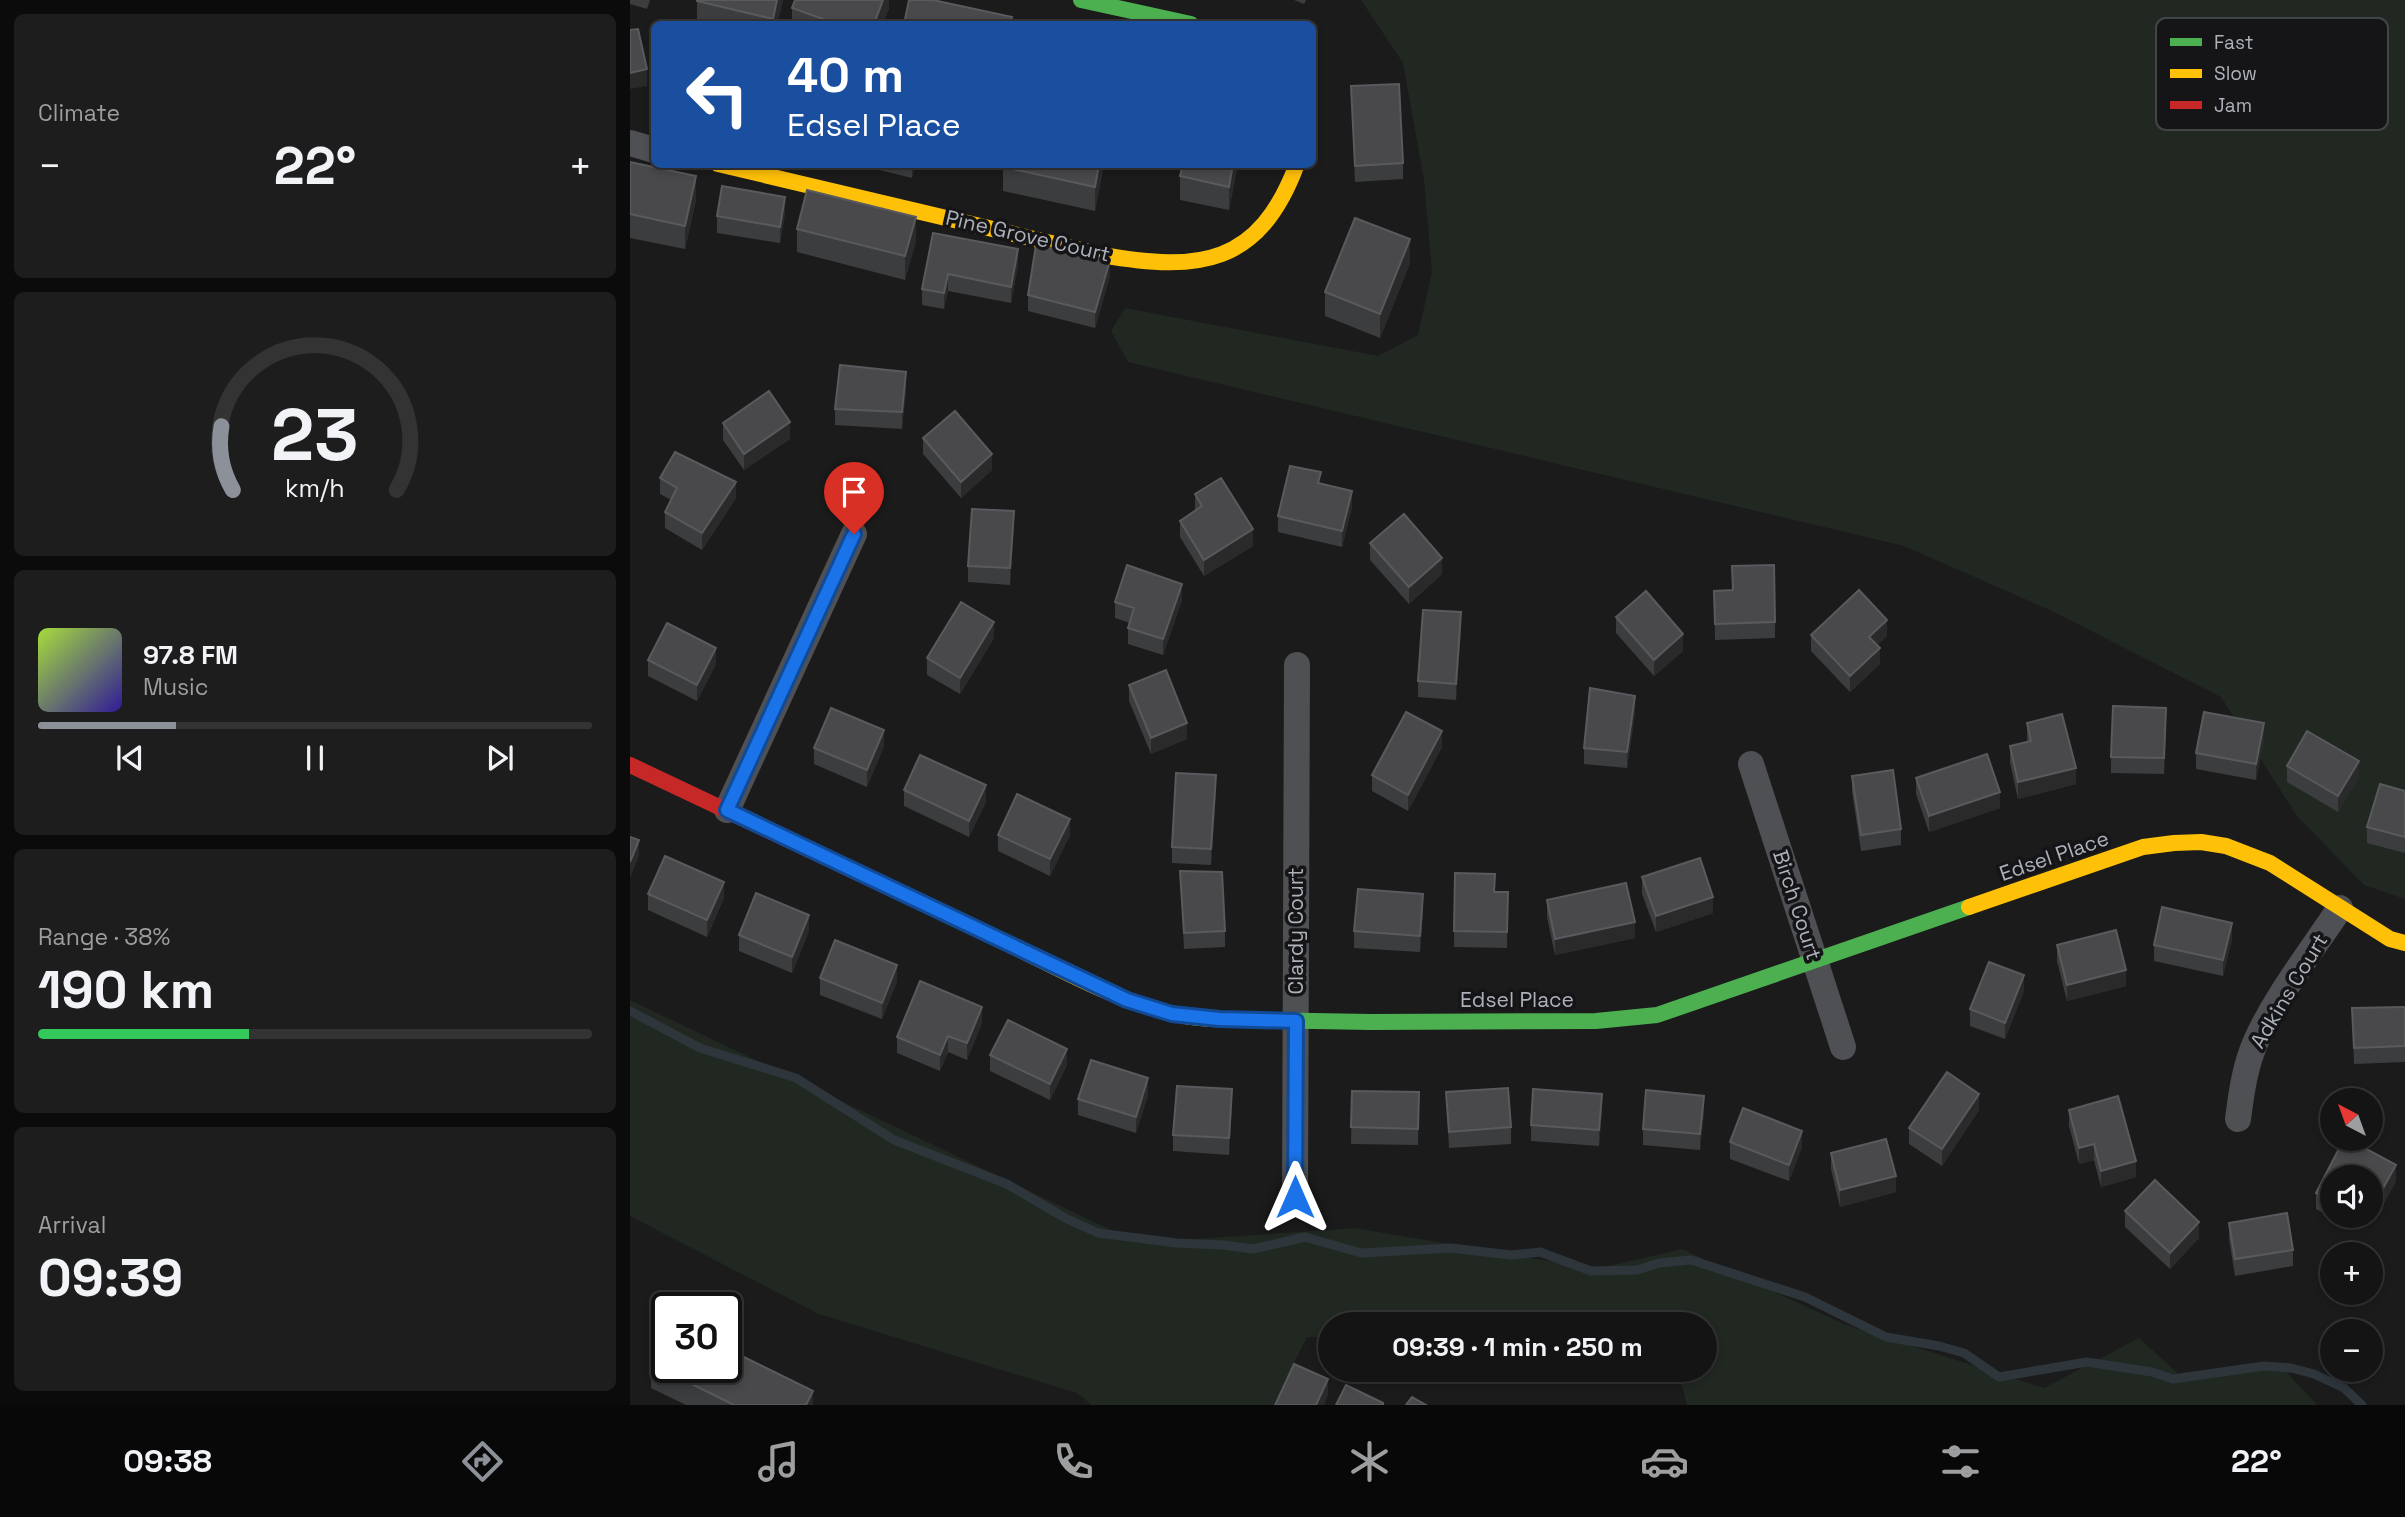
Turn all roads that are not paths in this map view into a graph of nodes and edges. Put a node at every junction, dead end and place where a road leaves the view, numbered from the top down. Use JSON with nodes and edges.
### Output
{"nodes":[{"id":1,"x":1081,"y":0,"type":"edge"},
{"id":2,"x":1177,"y":21,"type":"edge"},
{"id":3,"x":630,"y":143,"type":"edge"},
{"id":4,"x":651,"y":149,"type":"edge"},
{"id":5,"x":735,"y":168,"type":"edge"},
{"id":6,"x":1296,"y":168,"type":"edge"},
{"id":7,"x":854,"y":534,"type":"dead end"},
{"id":8,"x":1297,"y":665,"type":"dead end"},
{"id":9,"x":1751,"y":764,"type":"dead end"},
{"id":10,"x":630,"y":765,"type":"edge"},
{"id":11,"x":727,"y":810,"type":"junction"},
{"id":12,"x":2340,"y":908,"type":"junction"},
{"id":13,"x":2405,"y":943,"type":"edge"},
{"id":14,"x":1815,"y":960,"type":"junction"},
{"id":15,"x":1296,"y":1021,"type":"junction"},
{"id":16,"x":1843,"y":1046,"type":"dead end"},
{"id":17,"x":2238,"y":1119,"type":"dead end"},
{"id":18,"x":1295,"y":1197,"type":"dead end"}],
"edges":[{"from":1,"to":2,"type":"street"},
{"from":3,"to":4,"type":"street"},
{"from":5,"to":6,"type":"street","name":"Pine Grove Court"},
{"from":7,"to":11,"type":"street"},
{"from":8,"to":15,"type":"street","name":"Clardy Court"},
{"from":9,"to":14,"type":"street","name":"Birch Court"},
{"from":10,"to":11,"type":"street","name":"Edsel Place"},
{"from":11,"to":15,"type":"street","name":"Edsel Place"},
{"from":12,"to":13,"type":"street","name":"Edsel Place"},
{"from":12,"to":14,"type":"street","name":"Edsel Place"},
{"from":12,"to":17,"type":"street","name":"Adkins Court"},
{"from":14,"to":15,"type":"street","name":"Edsel Place"},
{"from":14,"to":16,"type":"street","name":"Birch Court"},
{"from":15,"to":18,"type":"street","name":"Clardy Court"}]}
